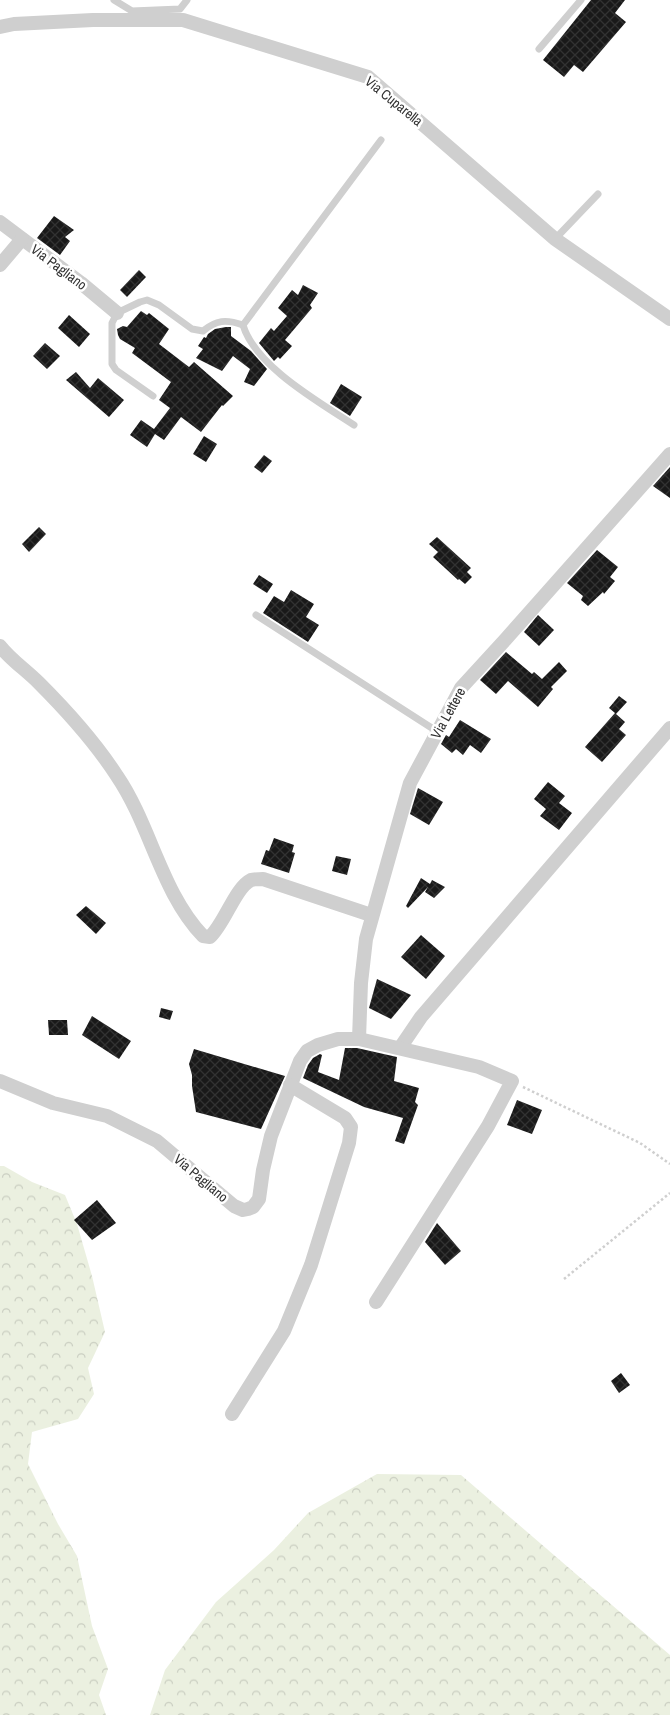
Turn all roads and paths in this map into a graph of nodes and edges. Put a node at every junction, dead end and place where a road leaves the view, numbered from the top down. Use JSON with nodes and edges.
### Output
{"nodes":[{"id":1,"x":114,"y":0,"type":"edge"},
{"id":2,"x":187,"y":0,"type":"edge"},
{"id":3,"x":581,"y":0,"type":"edge"},
{"id":4,"x":0,"y":27,"type":"edge"},
{"id":5,"x":539,"y":49,"type":"dead end"},
{"id":6,"x":381,"y":140,"type":"dead end"},
{"id":7,"x":598,"y":194,"type":"dead end"},
{"id":8,"x":0,"y":222,"type":"edge"},
{"id":9,"x":22,"y":239,"type":"junction"},
{"id":10,"x":555,"y":239,"type":"junction"},
{"id":11,"x":0,"y":265,"type":"edge"},
{"id":12,"x":117,"y":313,"type":"junction"},
{"id":13,"x":670,"y":319,"type":"edge"},
{"id":14,"x":243,"y":325,"type":"junction"},
{"id":15,"x":153,"y":396,"type":"dead end"},
{"id":16,"x":354,"y":425,"type":"dead end"},
{"id":17,"x":670,"y":454,"type":"edge"},
{"id":18,"x":256,"y":615,"type":"dead end"},
{"id":19,"x":0,"y":646,"type":"edge"},
{"id":20,"x":670,"y":728,"type":"edge"},
{"id":21,"x":438,"y":732,"type":"junction"},
{"id":22,"x":371,"y":915,"type":"junction"},
{"id":23,"x":359,"y":1039,"type":"junction"},
{"id":24,"x":400,"y":1048,"type":"junction"},
{"id":25,"x":0,"y":1081,"type":"edge"},
{"id":26,"x":512,"y":1081,"type":"junction"},
{"id":27,"x":290,"y":1085,"type":"junction"},
{"id":28,"x":670,"y":1164,"type":"edge"},
{"id":29,"x":670,"y":1193,"type":"edge"},
{"id":30,"x":564,"y":1279,"type":"dead end"},
{"id":31,"x":376,"y":1302,"type":"dead end"},
{"id":32,"x":232,"y":1414,"type":"dead end"}],
"edges":[{"from":1,"to":2,"type":"lane"},
{"from":3,"to":5,"type":"lane"},
{"from":4,"to":10,"type":"street","name":"Via Cuparella"},
{"from":6,"to":14,"type":"lane"},
{"from":7,"to":10,"type":"lane"},
{"from":8,"to":9,"type":"street","name":"Via Pagliano"},
{"from":9,"to":11,"type":"street"},
{"from":9,"to":12,"type":"street","name":"Via Pagliano"},
{"from":10,"to":13,"type":"street","name":"Via Cuparella"},
{"from":12,"to":14,"type":"lane"},
{"from":12,"to":15,"type":"lane"},
{"from":14,"to":16,"type":"lane"},
{"from":17,"to":21,"type":"street","name":"Via Lettere"},
{"from":18,"to":21,"type":"lane"},
{"from":19,"to":22,"type":"street"},
{"from":20,"to":24,"type":"street"},
{"from":21,"to":22,"type":"street","name":"Via Lettere"},
{"from":22,"to":23,"type":"street","name":"Via Lettere"},
{"from":23,"to":24,"type":"street","name":"Via Pagliano"},
{"from":23,"to":27,"type":"street","name":"Via Pagliano"},
{"from":24,"to":26,"type":"street","name":"Via Pagliano"},
{"from":25,"to":27,"type":"street","name":"Via Pagliano"},
{"from":26,"to":28,"type":"path"},
{"from":26,"to":31,"type":"street"},
{"from":27,"to":32,"type":"street"},
{"from":29,"to":30,"type":"path"}]}
